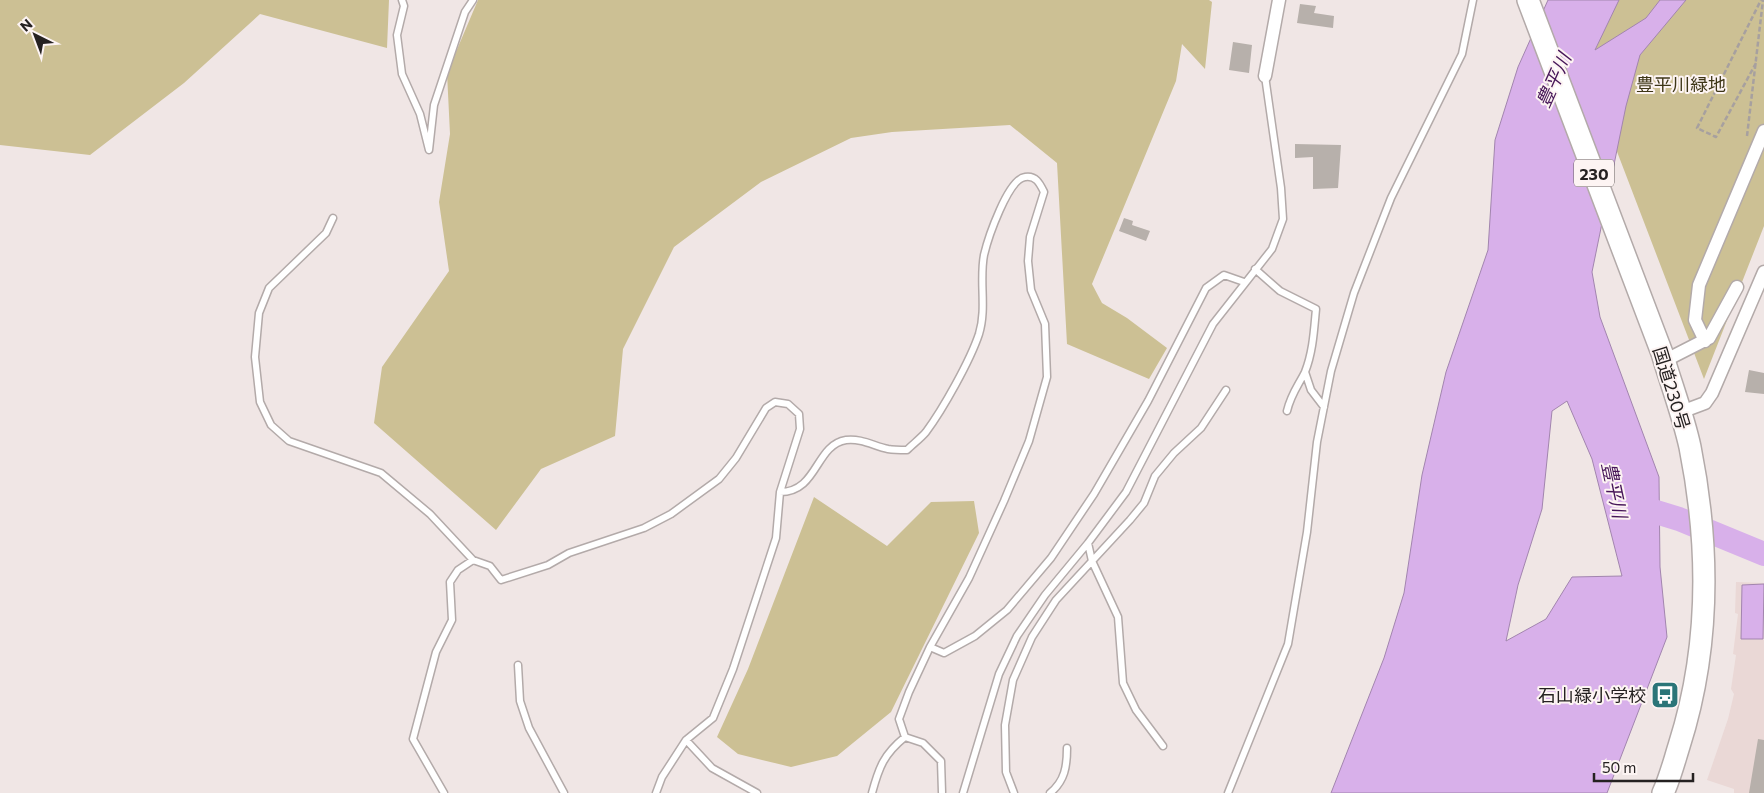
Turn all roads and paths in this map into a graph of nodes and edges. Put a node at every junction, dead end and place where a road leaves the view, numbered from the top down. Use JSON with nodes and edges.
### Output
{"nodes":[{"id":1,"x":402,"y":0,"type":"edge"},
{"id":2,"x":473,"y":0,"type":"edge"},
{"id":3,"x":1279,"y":0,"type":"edge"},
{"id":4,"x":1473,"y":0,"type":"edge"},
{"id":5,"x":1528,"y":0,"type":"edge"},
{"id":6,"x":1762,"y":0,"type":"edge"},
{"id":7,"x":1756,"y":63,"type":"junction"},
{"id":8,"x":1265,"y":76,"type":"joint"},
{"id":9,"x":1764,"y":131,"type":"edge"},
{"id":10,"x":1746,"y":140,"type":"dead end"},
{"id":11,"x":333,"y":218,"type":"dead end"},
{"id":12,"x":1255,"y":269,"type":"junction"},
{"id":13,"x":1764,"y":272,"type":"edge"},
{"id":14,"x":1244,"y":282,"type":"junction"},
{"id":15,"x":1737,"y":287,"type":"dead end"},
{"id":16,"x":1705,"y":340,"type":"junction"},
{"id":17,"x":1662,"y":354,"type":"junction"},
{"id":18,"x":1305,"y":372,"type":"junction"},
{"id":19,"x":1226,"y":390,"type":"dead end"},
{"id":20,"x":1324,"y":407,"type":"junction"},
{"id":21,"x":1287,"y":411,"type":"dead end"},
{"id":22,"x":1681,"y":412,"type":"junction"},
{"id":23,"x":780,"y":492,"type":"junction"},
{"id":24,"x":1088,"y":543,"type":"junction"},
{"id":25,"x":473,"y":560,"type":"junction"},
{"id":26,"x":1092,"y":561,"type":"junction"},
{"id":27,"x":930,"y":647,"type":"junction"},
{"id":28,"x":518,"y":665,"type":"dead end"},
{"id":29,"x":905,"y":737,"type":"junction"},
{"id":30,"x":686,"y":740,"type":"junction"},
{"id":31,"x":1163,"y":746,"type":"dead end"},
{"id":32,"x":1067,"y":748,"type":"dead end"},
{"id":33,"x":942,"y":792,"type":"edge"},
{"id":34,"x":444,"y":793,"type":"edge"},
{"id":35,"x":564,"y":793,"type":"edge"},
{"id":36,"x":656,"y":793,"type":"edge"},
{"id":37,"x":757,"y":793,"type":"edge"},
{"id":38,"x":872,"y":793,"type":"edge"},
{"id":39,"x":962,"y":793,"type":"edge"},
{"id":40,"x":1014,"y":793,"type":"edge"},
{"id":41,"x":1050,"y":793,"type":"edge"},
{"id":42,"x":1228,"y":793,"type":"edge"},
{"id":43,"x":1663,"y":793,"type":"edge"}],
"edges":[{"from":1,"to":2,"type":"lane"},
{"from":3,"to":8,"type":"street"},
{"from":4,"to":20,"type":"lane"},
{"from":5,"to":17,"type":"highway","name":"国道230号","number":"230"},
{"from":6,"to":7,"type":"path"},
{"from":6,"to":7,"type":"path"},
{"from":7,"to":10,"type":"path"},
{"from":8,"to":12,"type":"lane"},
{"from":9,"to":16,"type":"street"},
{"from":11,"to":25,"type":"lane"},
{"from":12,"to":14,"type":"lane"},
{"from":12,"to":18,"type":"lane"},
{"from":13,"to":22,"type":"street"},
{"from":14,"to":24,"type":"lane"},
{"from":14,"to":27,"type":"lane"},
{"from":15,"to":16,"type":"street"},
{"from":16,"to":17,"type":"street"},
{"from":17,"to":22,"type":"highway","name":"国道230号","number":"230"},
{"from":18,"to":20,"type":"lane"},
{"from":18,"to":21,"type":"lane"},
{"from":19,"to":26,"type":"lane"},
{"from":20,"to":42,"type":"lane"},
{"from":22,"to":43,"type":"highway","name":"国道230号","number":"230"},
{"from":23,"to":25,"type":"lane"},
{"from":23,"to":27,"type":"lane"},
{"from":23,"to":30,"type":"lane"},
{"from":24,"to":26,"type":"lane"},
{"from":24,"to":39,"type":"lane"},
{"from":25,"to":34,"type":"lane"},
{"from":26,"to":31,"type":"lane"},
{"from":26,"to":40,"type":"lane"},
{"from":27,"to":29,"type":"lane"},
{"from":28,"to":35,"type":"lane"},
{"from":29,"to":33,"type":"lane"},
{"from":29,"to":38,"type":"lane"},
{"from":30,"to":36,"type":"lane"},
{"from":30,"to":37,"type":"lane"},
{"from":32,"to":41,"type":"lane"}]}
